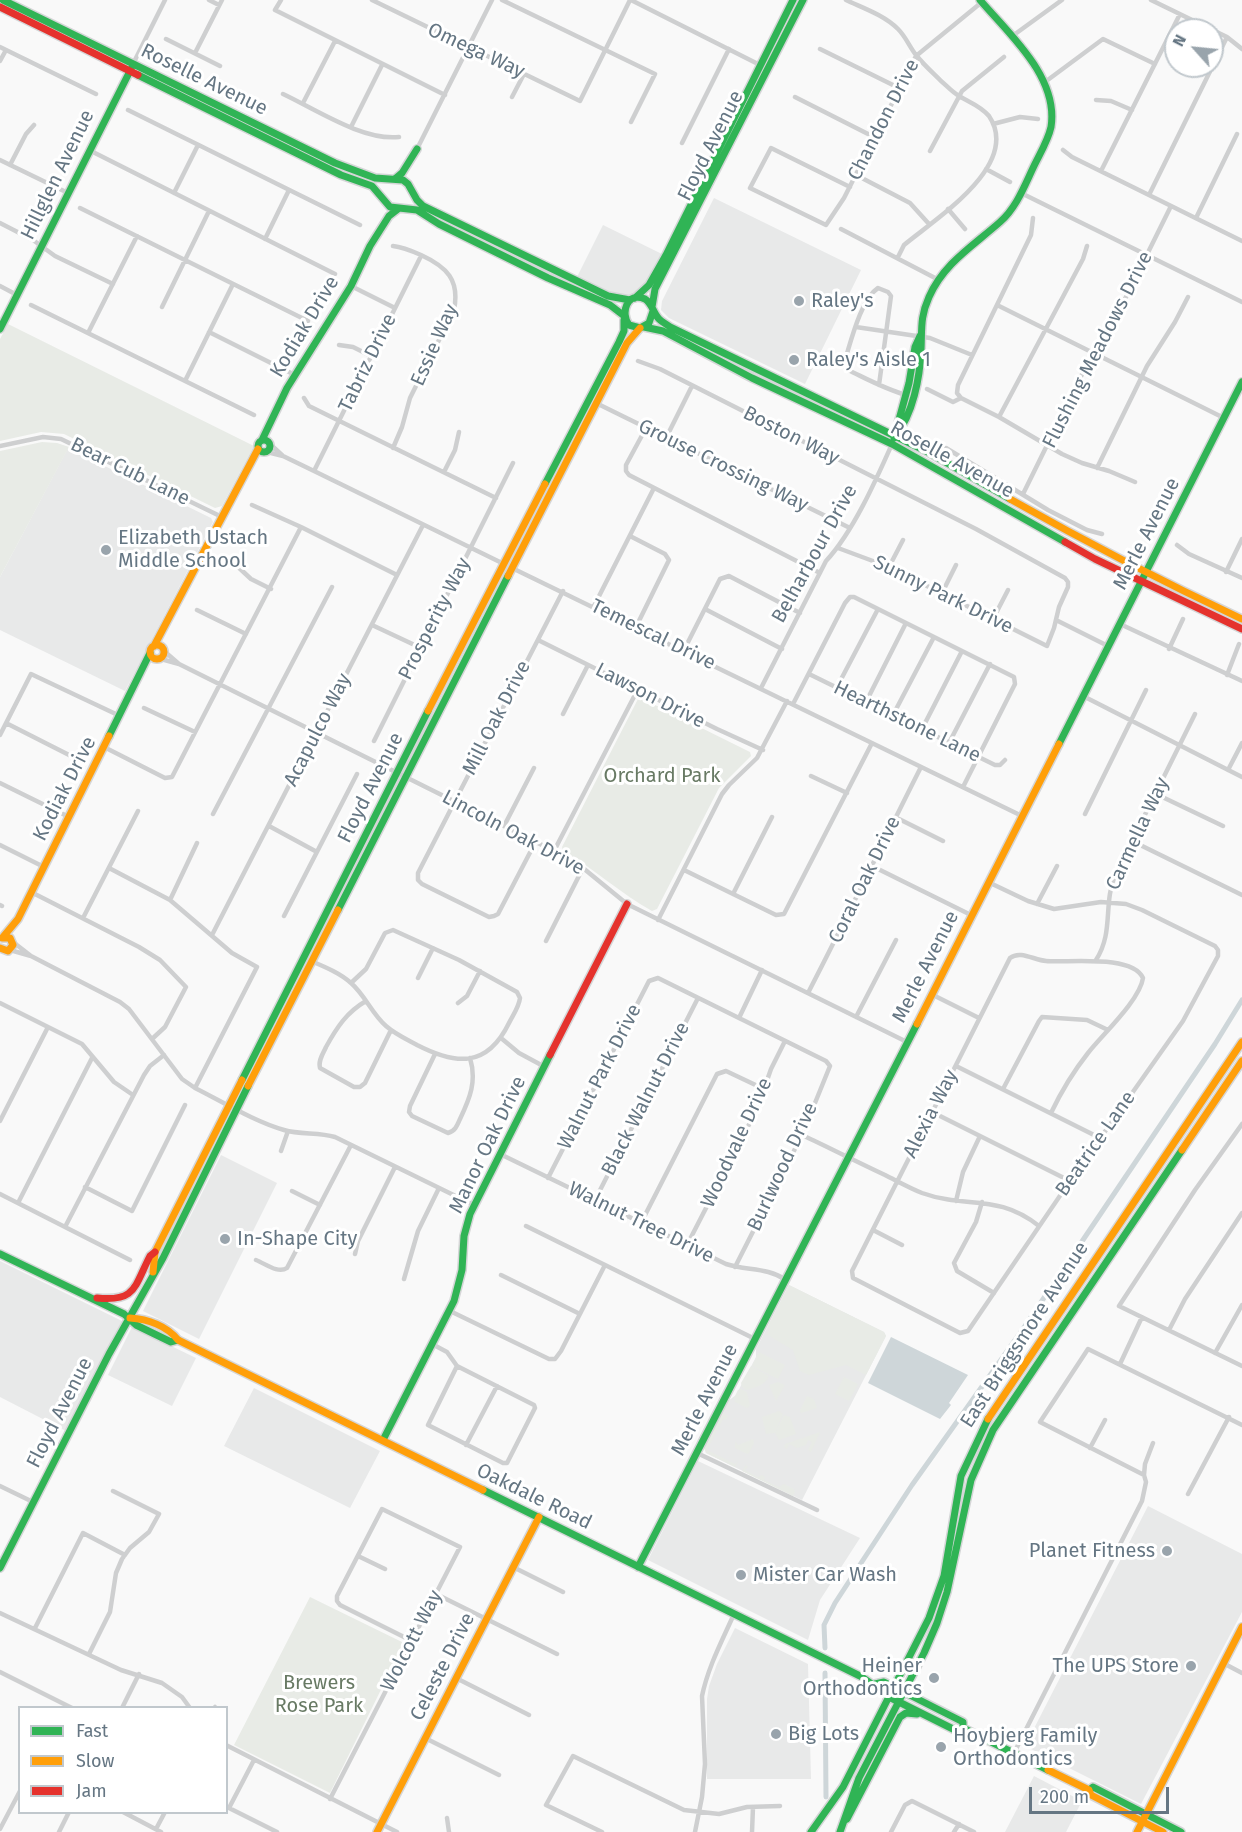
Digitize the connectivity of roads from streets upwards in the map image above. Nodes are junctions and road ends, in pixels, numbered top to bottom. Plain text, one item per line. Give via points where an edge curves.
1 (3, 0) edge
2 (165, 0) edge
3 (209, 0) edge
4 (281, 0) edge
5 (372, 0) edge
6 (492, 0) edge
7 (502, 0) edge
8 (630, 0) edge
9 (793, 0) edge
10 (803, 0) edge
11 (846, 0) edge
12 (1062, 0) edge
13 (1151, 0) edge
14 (981, 1) edge
15 (220, 3) edge
16 (0, 7) edge
17 (1180, 14) junction
18 (1011, 37) junction
19 (1227, 37) junction
20 (166, 39) dead end
21 (334, 40) junction
22 (469, 46) junction
23 (820, 48) dead end
24 (3, 49) edge
25 (729, 49) junction
26 (1242, 49) edge
27 (605, 50) junction
28 (195, 53) junction
29 (916, 56) junction
30 (1004, 57) dead end
31 (0, 61) edge
32 (1155, 64) junction
33 (382, 65) junction
34 (760, 65) junction
35 (220, 66) dead end
36 (131, 67) junction
37 (524, 74) junction
38 (1045, 82) junction
39 (899, 88) junction
40 (96, 94) dead end
41 (284, 94) dead end
42 (445, 95) junction
43 (958, 95) junction
44 (512, 97) dead end
45 (795, 98) dead end
46 (1096, 100) dead end
47 (303, 104) junction
48 (128, 110) dead end
49 (1132, 110) junction
50 (1038, 118) dead end
51 (631, 122) dead end
52 (993, 124) junction
53 (34, 125) dead end
54 (351, 127) junction
55 (1237, 134) dead end
56 (399, 137) dead end
57 (874, 137) junction
58 (682, 143) dead end
59 (198, 145) junction
60 (417, 149) junction
61 (89, 150) junction
62 (1063, 150) dead end
63 (930, 151) dead end
64 (715, 157) junction
65 (0, 160) edge
66 (10, 165) junction
67 (986, 169) junction
68 (1101, 171) junction
69 (856, 175) junction
70 (394, 179) junction
71 (1010, 182) dead end
72 (410, 187) junction
73 (850, 187) junction
74 (289, 190) junction
75 (68, 193) junction
76 (174, 193) junction
77 (1021, 193) junction
78 (1149, 195) junction
79 (702, 200) junction
80 (384, 201) junction
81 (1172, 206) junction
82 (80, 208) dead end
83 (400, 208) junction
84 (948, 209) junction
85 (209, 211) junction
86 (1196, 218) junction
87 (1033, 219) dead end
88 (0, 223) edge
89 (360, 225) dead end
90 (681, 225) junction
91 (928, 225) junction
92 (841, 229) dead end
93 (965, 229) dead end
94 (137, 236) junction
95 (265, 239) junction
96 (1242, 241) edge
97 (41, 246) junction
98 (370, 246) junction
99 (393, 246) dead end
100 (1087, 246) dead end
101 (1147, 255) junction
102 (421, 256) junction
103 (898, 257) junction
104 (673, 258) junction
105 (185, 260) junction
106 (335, 274) dead end
107 (937, 279) junction
108 (112, 284) junction
109 (233, 284) junction
110 (0, 286) edge
111 (351, 286) junction
112 (17, 295) junction
113 (1188, 297) dead end
114 (632, 299) junction
115 (1242, 302) edge
116 (31, 305) dead end
117 (997, 305) junction
118 (162, 307) dead end
119 (395, 308) junction
120 (652, 309) junction
121 (623, 317) junction
122 (308, 321) dead end
123 (856, 327) junction
124 (642, 328) junction
125 (1044, 328) junction
126 (0, 329) edge
127 (887, 330) junction
128 (209, 332) junction
129 (88, 333) junction
130 (920, 336) junction
131 (339, 345) dead end
132 (1093, 352) junction
133 (972, 355) junction
134 (371, 356) junction
135 (638, 361) dead end
136 (295, 375) junction
137 (1142, 375) junction
138 (185, 381) junction
139 (1242, 382) edge
140 (879, 385) junction
141 (692, 386) junction
142 (927, 390) dead end
143 (906, 395) junction
144 (961, 398) junction
145 (304, 399) dead end
146 (596, 403) junction
147 (254, 415) dead end
148 (999, 417) junction
149 (1224, 418) junction
150 (339, 421) junction
151 (646, 428) junction
152 (459, 432) dead end
153 (895, 436) junction
154 (666, 438) junction
155 (892, 444) junction
156 (0, 446) edge
157 (1048, 446) junction
158 (265, 447) junction
159 (393, 448) junction
160 (946, 448) dead end
161 (513, 463) dead end
162 (1097, 468) junction
163 (314, 471) junction
164 (444, 472) junction
165 (875, 479) junction
166 (1135, 483) dead end
167 (654, 488) junction
168 (1023, 494) junction
169 (496, 498) junction
170 (252, 505) dead end
171 (222, 517) junction
172 (423, 525) junction
173 (301, 526) junction
174 (850, 528) junction
175 (1102, 534) dead end
176 (630, 536) junction
177 (1242, 539) edge
178 (903, 540) dead end
179 (1177, 545) dead end
180 (470, 548) junction
181 (838, 548) junction
182 (223, 558) dead end
183 (504, 564) junction
184 (956, 566) dead end
185 (889, 567) junction
186 (513, 568) junction
187 (1226, 572) junction
188 (820, 573) junction
189 (1146, 573) junction
190 (397, 575) junction
191 (1242, 578) edge
192 (1142, 581) junction
193 (332, 587) dead end
194 (271, 589) junction
195 (1008, 590) dead end
196 (563, 591) junction
197 (942, 593) junction
198 (594, 606) junction
199 (705, 609) junction
200 (878, 609) junction
201 (197, 610) dead end
202 (800, 613) junction
203 (993, 619) junction
204 (1183, 619) dead end
205 (1242, 619) edge
206 (1056, 620) junction
207 (906, 623) junction
208 (1120, 624) junction
209 (372, 625) junction
210 (165, 626) junction
211 (636, 627) junction
212 (1242, 629) edge
213 (246, 634) junction
214 (934, 637) junction
215 (538, 640) junction
216 (1239, 644) dead end
217 (154, 646) junction
218 (1108, 646) junction
219 (420, 648) junction
220 (164, 649) junction
221 (782, 649) junction
222 (1169, 649) junction
223 (684, 650) junction
224 (962, 651) junction
225 (150, 653) junction
226 (159, 659) junction
227 (179, 664) junction
228 (990, 664) junction
229 (588, 665) junction
230 (141, 674) junction
231 (808, 674) junction
232 (1227, 675) junction
233 (1242, 681) edge
234 (220, 684) junction
235 (837, 687) junction
236 (761, 688) junction
237 (638, 689) junction
238 (1146, 690) dead end
239 (1083, 696) junction
240 (790, 702) junction
241 (866, 702) junction
242 (144, 708) dead end
243 (269, 708) junction
244 (563, 714) dead end
245 (1195, 714) dead end
246 (893, 715) junction
247 (120, 716) junction
248 (1132, 720) junction
249 (6, 723) junction
250 (922, 729) junction
251 (195, 732) junction
252 (317, 732) junction
253 (0, 735) edge
254 (374, 741) dead end
255 (872, 743) junction
256 (949, 743) junction
257 (1242, 743) edge
258 (1181, 744) junction
259 (104, 747) junction
260 (763, 750) junction
261 (978, 757) junction
262 (75, 758) dead end
263 (1005, 760) dead end
264 (921, 766) junction
265 (534, 768) dead end
266 (1228, 770) junction
267 (397, 773) junction
268 (357, 774) dead end
269 (811, 776) dead end
270 (405, 777) junction
271 (1242, 777) edge
272 (0, 783) edge
273 (963, 787) junction
274 (846, 793) junction
275 (1156, 794) junction
276 (454, 801) junction
277 (138, 811) dead end
278 (213, 814) dead end
279 (1085, 814) dead end
280 (1022, 816) junction
281 (69, 817) junction
282 (895, 817) junction
283 (772, 818) dead end
284 (269, 826) junction
285 (504, 826) junction
286 (1223, 826) dead end
287 (536, 841) junction
288 (943, 841) dead end
289 (1132, 841) junction
290 (197, 843) dead end
291 (0, 844) edge
292 (554, 850) junction
293 (317, 852) junction
294 (870, 865) junction
295 (1057, 866) dead end
296 (44, 867) junction
297 (109, 868) junction
298 (583, 868) junction
299 (684, 870) junction
300 (988, 882) junction
301 (32, 892) junction
302 (734, 894) junction
303 (1242, 895) edge
304 (170, 900) junction
305 (1108, 902) junction
306 (627, 904) junction
307 (1037, 904) junction
308 (971, 915) junction
309 (284, 916) dead end
310 (83, 918) junction
311 (18, 919) junction
312 (658, 920) junction
313 (212, 935) junction
314 (2, 938) edge
315 (896, 940) dead end
316 (13, 941) junction
317 (546, 941) dead end
318 (433, 948) junction
319 (4, 951) edge
320 (31, 956) junction
321 (304, 957) junction
322 (1096, 960) junction
323 (311, 961) junction
324 (762, 970) junction
325 (480, 971) junction
326 (418, 978) dead end
327 (351, 983) junction
328 (808, 993) junction
329 (931, 994) junction
330 (698, 998) junction
331 (366, 1001) junction
332 (0, 1003) edge
333 (458, 1003) dead end
334 (856, 1017) junction
335 (739, 1018) junction
336 (979, 1018) junction
337 (48, 1027) junction
338 (390, 1030) junction
339 (1108, 1030) junction
340 (501, 1038) junction
341 (152, 1039) junction
342 (785, 1041) junction
343 (907, 1042) junction
344 (1242, 1042) edge
345 (435, 1054) junction
346 (164, 1055) junction
347 (92, 1058) junction
348 (470, 1058) junction
349 (1242, 1061) edge
350 (956, 1066) junction
351 (544, 1067) junction
352 (195, 1088) junction
353 (764, 1089) junction
354 (1003, 1089) junction
355 (133, 1095) junction
356 (228, 1105) junction
357 (185, 1106) dead end
358 (236, 1109) junction
359 (932, 1112) junction
360 (1051, 1113) junction
361 (0, 1121) edge
362 (1242, 1124) edge
363 (288, 1131) junction
364 (802, 1135) junction
365 (980, 1136) junction
366 (1100, 1138) junction
367 (351, 1145) junction
368 (281, 1151) dead end
369 (501, 1154) junction
370 (849, 1158) junction
371 (395, 1167) junction
372 (548, 1178) junction
373 (897, 1181) junction
374 (1070, 1181) junction
375 (85, 1187) junction
376 (439, 1188) junction
377 (292, 1191) dead end
378 (0, 1194) edge
379 (595, 1200) junction
380 (956, 1201) junction
381 (982, 1202) junction
382 (18, 1203) junction
383 (320, 1205) junction
384 (474, 1205) junction
385 (1242, 1213) edge
386 (642, 1223) junction
387 (526, 1226) dead end
388 (1039, 1226) junction
389 (64, 1227) junction
390 (873, 1230) junction
391 (687, 1245) junction
392 (902, 1245) dead end
393 (155, 1252) junction
394 (0, 1254) edge
395 (355, 1254) dead end
396 (130, 1260) dead end
397 (256, 1260) dead end
398 (605, 1265) junction
399 (735, 1267) junction
400 (153, 1274) junction
401 (501, 1275) dead end
402 (404, 1279) dead end
403 (786, 1280) junction
404 (994, 1293) junction
405 (94, 1298) junction
406 (1242, 1305) edge
407 (450, 1311) junction
408 (580, 1314) junction
409 (1142, 1317) junction
410 (130, 1318) junction
411 (1170, 1330) junction
412 (965, 1333) joint
413 (755, 1339) junction
414 (432, 1344) junction
415 (1215, 1353) junction
416 (1120, 1364) junction
417 (457, 1366) junction
418 (1242, 1366) edge
419 (497, 1386) junction
420 (1229, 1417) junction
421 (1105, 1420) dead end
422 (1242, 1425) edge
423 (382, 1440) junction
424 (1153, 1443) dead end
425 (466, 1445) junction
426 (1090, 1448) junction
427 (697, 1453) junction
428 (1144, 1475) junction
429 (0, 1486) edge
430 (113, 1491) dead end
431 (1188, 1494) dead end
432 (33, 1502) junction
433 (817, 1510) dead end
434 (538, 1517) junction
435 (125, 1555) junction
436 (358, 1556) junction
437 (513, 1567) junction
438 (638, 1567) junction
439 (0, 1568) edge
440 (386, 1569) dead end
441 (563, 1592) dead end
442 (436, 1594) junction
443 (0, 1612) edge
444 (735, 1613) junction
445 (486, 1619) junction
446 (1242, 1627) edge
447 (35, 1628) junction
448 (412, 1641) junction
449 (89, 1654) junction
450 (557, 1654) dead end
451 (1223, 1663) junction
452 (0, 1672) edge
453 (1242, 1673) edge
454 (139, 1674) junction
455 (456, 1678) junction
456 (875, 1684) junction
457 (894, 1687) junction
458 (904, 1692) junction
459 (889, 1697) junction
460 (899, 1701) junction
461 (62, 1705) edge
462 (123, 1706) edge
463 (189, 1706) edge
464 (529, 1715) dead end
465 (924, 1715) junction
466 (963, 1728) junction
467 (425, 1738) junction
468 (228, 1746) edge
469 (1014, 1753) junction
470 (254, 1760) junction
471 (499, 1775) dead end
472 (1089, 1790) junction
473 (18, 1795) edge
474 (330, 1799) junction
475 (780, 1806) dead end
476 (753, 1807) junction
477 (699, 1813) junction
478 (68, 1814) edge
479 (127, 1814) edge
480 (164, 1814) edge
481 (1146, 1814) junction
482 (447, 1818) dead end
483 (1142, 1821) junction
484 (381, 1824) junction
485 (959, 1824) junction
486 (0, 1829) edge
487 (159, 1831) edge
488 (59, 1832) edge
489 (277, 1832) edge
490 (377, 1832) edge
491 (397, 1832) edge
492 (449, 1832) edge
493 (602, 1832) edge
494 (694, 1832) edge
495 (752, 1832) edge
496 (811, 1832) edge
497 (840, 1832) edge
498 (891, 1832) edge
499 (954, 1832) edge
500 (974, 1832) edge
501 (1137, 1832) edge
502 (1163, 1832) edge
503 (1181, 1832) edge

1 - 36 street, Roselle Avenue
2 - 36 street, Hillglen Avenue
3 - 15 street
4 - 21 street via 275,10
5 - 22 street, Omega Way
6 - 22 street
7 - 27 street
8 - 25 street
8 - 27 street
9 - 34 street, Floyd Avenue
10 - 79 street, Floyd Avenue
11 - 29 street via 897,28
12 - 18 street
13 - 17 street
14 - 18 street
14 - 29 street, Chandon Drive
15 - 28 street
16 - 36 street, Roselle Avenue
17 - 19 street
17 - 32 street
18 - 38 street
19 - 26 street
19 - 78 street
20 - 28 street
21 - 33 street
21 - 47 street
22 - 37 street, Omega Way
22 - 42 street
23 - 39 street
24 - 31 street
24 - 40 street
25 - 34 street
25 - 58 street
27 - 37 street, Omega Way via 580,101
27 - 51 street via 655,74
28 - 35 street
29 - 39 street, Chandon Drive
29 - 43 street
30 - 43 street
32 - 38 street via 1103,39
32 - 49 street
33 - 42 street
33 - 54 street
34 - 64 street, Floyd Avenue
36 - 61 street, Hillglen Avenue
36 - 70 street, Roselle Avenue via 173,83 335,163 372,177
36 - 80 street, Roselle Avenue via 341,175 372,186
37 - 44 street
38 - 77 street, Belharbour Drive via 1051,98 1052,124
39 - 57 street, Chandon Drive
41 - 47 street
42 - 60 street
43 - 52 street via 981,109
43 - 63 street
45 - 57 street
46 - 49 street via 1111,101
47 - 54 street
48 - 59 street
49 - 68 street
50 - 52 street via 1020,117
52 - 67 street via 996,143
53 - 66 street
54 - 56 street via 372,136
55 - 86 street
57 - 69 street, Chandon Drive
59 - 74 street
59 - 76 street
60 - 70 street via 404,171
60 - 72 street via 408,175
61 - 75 street, Hillglen Avenue
61 - 76 street
62 - 68 street
64 - 79 street via 717,161 698,198
64 - 90 street, Floyd Avenue
65 - 66 street
66 - 75 street
67 - 71 street
67 - 84 street via 969,192
68 - 78 street
69 - 73 street, Chandon Drive
69 - 91 street via 910,203
70 - 72 street via 403,180
70 - 80 street via 384,186
72 - 83 street via 410,201
72 - 114 street via 423,206 608,296
73 - 73 street, Chandon Drive via 826,225 750,188 771,148
74 - 89 street
74 - 95 street
75 - 97 street, Hillglen Avenue
76 - 85 street
77 - 101 street
77 - 107 street, Belharbour Drive via 1001,222 958,255
78 - 81 street
79 - 104 street, Floyd Avenue
80 - 83 street via 391,208
80 - 98 street, Kodiak Drive via 384,212
81 - 86 street
81 - 101 street, Flushing Meadows Drive
82 - 94 street
83 - 98 street, Kodiak Drive via 388,216
83 - 121 street via 421,212 548,278 610,305
84 - 91 street
84 - 93 street
85 - 95 street
85 - 105 street
86 - 96 street
87 - 117 street via 1031,235
88 - 97 street
90 - 104 street via 685,228
90 - 114 street, Floyd Avenue via 649,285
91 - 103 street via 904,245
92 - 103 street
94 - 105 street
94 - 108 street
95 - 106 street
97 - 108 street
97 - 112 street, Hillglen Avenue
98 - 111 street, Kodiak Drive
99 - 102 street
100 - 125 street
101 - 115 street
101 - 132 street, Flushing Meadows Drive
102 - 119 street, Tabriz Drive
102 - 159 street, Essie Way via 440,264 449,274 457,296 454,310 410,398
103 - 107 street
104 - 120 street, Floyd Avenue via 654,293
105 - 109 street
105 - 118 street
107 - 130 street, Belharbour Drive via 924,308
108 - 129 street
109 - 122 street
109 - 128 street
110 - 112 street
111 - 119 street
111 - 136 street, Kodiak Drive
112 - 126 street, Hillglen Avenue
113 - 137 street
114 - 120 street via 646,300
114 - 121 street via 624,307
116 - 129 street
117 - 125 street
117 - 133 street
119 - 134 street, Tabriz Drive
120 - 124 street via 651,320
120 - 153 street, Roselle Avenue via 663,322 679,331
121 - 124 street via 629,326
121 - 183 street, Floyd Avenue via 624,331 619,342
123 - 127 street
123 - 127 street via 878,288 891,296
123 - 140 street via 846,368
124 - 146 street, Floyd Avenue via 628,340
124 - 155 street, Roselle Avenue via 663,331
125 - 132 street
125 - 148 street
127 - 130 street
127 - 140 street
128 - 136 street
128 - 138 street
129 - 138 street
130 - 133 street
130 - 143 street, Belharbour Drive
130 - 153 street, Belharbour Drive via 912,396 901,430
131 - 134 street
132 - 137 street
132 - 157 street, Flushing Meadows Drive
133 - 144 street via 957,385
134 - 150 street, Tabriz Drive
135 - 141 street, Boston Way
136 - 158 street, Kodiak Drive via 270,425
137 - 149 street
137 - 162 street
138 - 147 street
139 - 149 street, Merle Avenue
140 - 143 street
141 - 154 street
141 - 165 street, Boston Way
142 - 144 street via 952,402
143 - 153 street, Belharbour Drive
144 - 148 street
145 - 150 street via 309,406
146 - 151 street, Grouse Crossing Way
146 - 186 street, Floyd Avenue
148 - 157 street
149 - 189 street, Merle Avenue
150 - 159 street
150 - 163 street, Tabriz Drive
151 - 154 street, Grouse Crossing Way
151 - 167 street via 626,471
152 - 164 street
153 - 155 street, Belharbour Drive
153 - 189 street, Roselle Avenue
154 - 174 street, Grouse Crossing Way
155 - 165 street, Belharbour Drive
155 - 192 street, Roselle Avenue via 1052,536
156 - 171 street, Bear Cub Lane via 43,437 61,439
157 - 162 street
157 - 168 street, Flushing Meadows Drive
158 - 163 street, Temescal Drive
158 - 171 street, Kodiak Drive via 245,471
159 - 164 street
160 - 168 street
161 - 169 street, Prosperity Way
162 - 166 street
163 - 172 street, Temescal Drive
164 - 169 street
165 - 174 street, Belharbour Drive
165 - 206 street, Boston Way via 1065,578 1068,587
167 - 176 street
167 - 188 street
168 - 175 street via 1087,530
169 - 180 street, Prosperity Way
170 - 173 street
171 - 210 street, Kodiak Drive
172 - 180 street, Temescal Drive
172 - 190 street, Acapulco Way
173 - 190 street
173 - 194 street
174 - 181 street, Belharbour Drive
176 - 198 street
176 - 211 street via 668,558
177 - 187 street
178 - 185 street
179 - 187 street
180 - 183 street, Temescal Drive
180 - 219 street, Prosperity Way
181 - 185 street, Sunny Park Drive
181 - 188 street, Belharbour Drive
182 - 194 street
183 - 186 street, Temescal Drive
183 - 267 street, Floyd Avenue
184 - 197 street
185 - 197 street, Sunny Park Drive
186 - 196 street, Temescal Drive
186 - 270 street, Floyd Avenue
187 - 191 street
188 - 202 street, Belharbour Drive
189 - 192 street, Merle Avenue
189 - 205 street, Roselle Avenue
190 - 209 street, Acapulco Way
192 - 208 street, Merle Avenue
192 - 212 street, Roselle Avenue
193 - 243 street
194 - 213 street
195 - 203 street
196 - 198 street, Temescal Drive
196 - 215 street, Mill Oak Drive
197 - 203 street, Sunny Park Drive
198 - 211 street, Temescal Drive
199 - 202 street via 720,579 729,576
199 - 221 street
199 - 223 street
200 - 207 street
200 - 231 street via 854,597 847,599
200 - 235 street
201 - 213 street
202 - 221 street, Belharbour Drive
203 - 206 street, Sunny Park Drive via 1047,646
204 - 222 street
206 - 218 street
207 - 214 street
207 - 241 street
208 - 218 street, Merle Avenue
208 - 222 street
209 - 219 street
209 - 252 street, Acapulco Way
210 - 217 street, Kodiak Drive
210 - 220 street, Kodiak Drive
211 - 223 street, Temescal Drive
213 - 234 street
214 - 224 street
214 - 246 street
215 - 229 street, Lawson Drive
215 - 276 street, Mill Oak Drive
216 - 232 street
217 - 220 street
217 - 225 street
218 - 239 street, Merle Avenue
219 - 254 street, Prosperity Way
220 - 226 street
220 - 227 street, Lincoln Oak Drive
221 - 236 street, Belharbour Drive
222 - 232 street
223 - 236 street, Temescal Drive
224 - 228 street
224 - 250 street
225 - 226 street
225 - 230 street, Kodiak Drive
226 - 227 street, Lincoln Oak Drive
226 - 230 street, Kodiak Drive
227 - 234 street, Lincoln Oak Drive
228 - 256 street
228 - 261 street via 1012,675 1015,684
229 - 237 street, Lawson Drive
229 - 244 street
230 - 247 street, Kodiak Drive
231 - 235 street, Hearthstone Lane
231 - 240 street
232 - 233 street
234 - 243 street, Lincoln Oak Drive
234 - 251 street
235 - 241 street, Hearthstone Lane
236 - 240 street, Temescal Drive
237 - 260 street, Lawson Drive
237 - 292 street
238 - 248 street
239 - 248 street
239 - 280 street, Merle Avenue
240 - 255 street, Temescal Drive
240 - 260 street
241 - 246 street, Hearthstone Lane
242 - 251 street
243 - 252 street, Lincoln Oak Drive
243 - 278 street
245 - 258 street, Carmella Way
246 - 250 street, Hearthstone Lane
247 - 249 street via 31,674
247 - 259 street, Kodiak Drive
248 - 258 street
248 - 279 street
249 - 253 street
249 - 262 street
250 - 256 street, Hearthstone Lane
251 - 259 street via 171,777 165,778
252 - 267 street, Lincoln Oak Drive
252 - 284 street, Acapulco Way
255 - 264 street, Temescal Drive
255 - 274 street
256 - 261 street, Hearthstone Lane
257 - 266 street
258 - 266 street
258 - 275 street, Carmella Way
259 - 281 street, Kodiak Drive
260 - 299 street via 722,794
261 - 263 street, Hearthstone Lane via 997,766
261 - 273 street
264 - 273 street, Temescal Drive
264 - 282 street, Coral Oak Drive
265 - 285 street
266 - 271 street
267 - 270 street, Lincoln Oak Drive
267 - 321 street, Floyd Avenue
268 - 293 street
269 - 274 street
270 - 276 street, Lincoln Oak Drive
270 - 323 street, Floyd Avenue
272 - 281 street
273 - 280 street, Temescal Drive
274 - 302 street via 786,912 776,915
275 - 286 street
275 - 289 street, Carmella Way
276 - 285 street, Lincoln Oak Drive
276 - 287 street, Mill Oak Drive via 418,879 489,916 498,914
277 - 297 street
280 - 300 street, Merle Avenue
281 - 296 street, Kodiak Drive
282 - 288 street
282 - 294 street, Coral Oak Drive
283 - 302 street
284 - 293 street
284 - 313 street, Acapulco Way
285 - 287 street, Lincoln Oak Drive
287 - 292 street, Lincoln Oak Drive
289 - 303 street
289 - 305 street, Carmella Way via 1112,882
290 - 304 street
291 - 296 street
292 - 298 street, Lincoln Oak Drive
293 - 309 street
294 - 308 street
294 - 328 street, Coral Oak Drive
295 - 307 street
296 - 301 street, Kodiak Drive
297 - 304 street
297 - 310 street
298 - 306 street, Lincoln Oak Drive
298 - 317 street
299 - 302 street
299 - 312 street
300 - 307 street
300 - 308 street, Merle Avenue
301 - 310 street
301 - 311 street, Kodiak Drive
304 - 313 street
305 - 307 street via 1054,909
305 - 322 street, Carmella Way via 1106,939
305 - 366 street, Beatrice Lane via 1142,910 1215,946 1218,956 1183,1021
306 - 312 street, Lincoln Oak Drive
306 - 351 street, Manor Oak Drive
308 - 329 street, Merle Avenue
310 - 341 street via 160,960 186,987 165,1027
311 - 314 street, Kodiak Drive
311 - 316 street, Kodiak Drive
312 - 324 street, Lincoln Oak Drive
313 - 352 street via 232,953 257,967
314 - 316 street
315 - 334 street
316 - 319 street, Kodiak Drive
316 - 320 street
318 - 325 street
318 - 326 street
318 - 327 street via 389,930 366,969
319 - 320 street
320 - 341 street via 120,1002
321 - 323 street
321 - 356 street, Floyd Avenue
322 - 336 street, Alexia Way via 1045,961 1015,954
322 - 339 street via 1128,967 1143,976 1142,985
323 - 327 street
323 - 358 street, Floyd Avenue
324 - 328 street, Lincoln Oak Drive
324 - 335 street
325 - 333 street via 467,996
325 - 340 street via 520,996
327 - 331 street
328 - 334 street, Lincoln Oak Drive
329 - 336 street
329 - 343 street, Merle Avenue
330 - 335 street
330 - 372 street, Walnut Park Drive via 658,978 648,981
330 - 379 street, Black Walnut Drive
331 - 338 street
331 - 338 street via 340,1022 319,1061 322,1071 360,1087
332 - 337 street
334 - 343 street, Lincoln Oak Drive
335 - 342 street
336 - 350 street, Alexia Way
337 - 347 street via 82,1044
337 - 361 street
338 - 345 street
339 - 354 street via 1087,1020 1042,1017
339 - 360 street via 1077,1067
340 - 348 street
340 - 351 street
341 - 346 street
342 - 353 street, Woodvale Drive
342 - 364 street, Burlwood Drive via 830,1066
343 - 370 street, Merle Avenue
344 - 457 street, East Briggsmore Avenue via 983,1426 961,1476 944,1576 928,1621
345 - 348 street via 451,1059
345 - 348 street via 409,1112 445,1133 455,1129 472,1092 474,1074
346 - 352 street via 182,1079
346 - 355 street via 150,1066
347 - 355 street via 114,1082
347 - 382 street
349 - 458 street, East Briggsmore Avenue via 993,1430 971,1480 940,1615
350 - 354 street
350 - 359 street, Alexia Way
351 - 369 street, Manor Oak Drive
352 - 356 street
353 - 386 street via 726,1071 717,1074
353 - 391 street, Woodvale Drive
354 - 360 street
355 - 375 street
356 - 358 street
356 - 393 street, Floyd Avenue
357 - 375 street via 132,1211
358 - 363 street
358 - 400 street, Floyd Avenue
359 - 365 street
359 - 373 street, Alexia Way
360 - 366 street
362 - 409 street via 1119,1306
363 - 367 street via 326,1135
363 - 368 street
364 - 370 street
364 - 399 street, Burlwood Drive
365 - 374 street
365 - 380 street via 963,1172
366 - 374 street, Beatrice Lane
367 - 371 street
367 - 383 street
369 - 372 street, Walnut Tree Drive
369 - 384 street, Manor Oak Drive
370 - 373 street
370 - 403 street, Merle Avenue
371 - 376 street
371 - 395 street
372 - 379 street, Walnut Tree Drive
373 - 380 street via 920,1192
373 - 390 street, Alexia Way
374 - 388 street, Beatrice Lane
375 - 389 street
376 - 384 street
376 - 402 street via 418,1231
377 - 383 street
378 - 382 street
379 - 386 street, Walnut Tree Drive
380 - 381 street
381 - 388 street via 1013,1210
381 - 404 street via 954,1266
382 - 389 street
383 - 397 street via 287,1268 278,1270
384 - 407 street, Manor Oak Drive
385 - 411 street via 1185,1299
386 - 391 street, Walnut Tree Drive
387 - 398 street
388 - 404 street, Beatrice Lane
389 - 396 street
390 - 392 street
390 - 412 street, Alexia Way via 852,1271 855,1281
391 - 399 street, Walnut Tree Drive
393 - 400 street, Floyd Avenue
393 - 405 street via 127,1297
394 - 405 street, Oakdale Road
398 - 408 street
398 - 413 street
399 - 403 street, Walnut Tree Drive via 766,1270
400 - 410 street, Floyd Avenue
401 - 408 street
403 - 413 street, Merle Avenue
404 - 412 street, Beatrice Lane
405 - 410 street, Oakdale Road
406 - 415 street
407 - 408 street via 549,1359 558,1357
407 - 414 street, Manor Oak Drive
409 - 411 street
409 - 416 street
410 - 423 street, Oakdale Road via 138,1317 160,1327 178,1340
410 - 432 street, Floyd Avenue
411 - 415 street
413 - 427 street, Merle Avenue
414 - 417 street via 447,1352
414 - 423 street, Manor Oak Drive
415 - 418 street
416 - 420 street
416 - 426 street via 1088,1349 1040,1422
417 - 419 street
417 - 425 street via 428,1425
419 - 425 street
419 - 425 street via 535,1406 506,1464
420 - 422 street
420 - 431 street
421 - 426 street
423 - 434 street, Oakdale Road
424 - 428 street
426 - 428 street
427 - 433 street
427 - 438 street, Merle Avenue
428 - 469 street via 1143,1501
429 - 432 street
430 - 435 street via 159,1514 149,1532
432 - 439 street, Floyd Avenue
434 - 437 street, Celeste Drive
434 - 438 street, Oakdale Road
435 - 447 street via 83,1533
435 - 449 street via 116,1573 110,1612
436 - 440 street
436 - 442 street, Wolcott Way via 382,1509 460,1547
436 - 448 street via 337,1601
437 - 441 street
437 - 445 street, Celeste Drive
438 - 444 street, Oakdale Road
442 - 445 street
442 - 448 street, Wolcott Way
443 - 447 street
444 - 456 street, Oakdale Road
444 - 477 street via 706,1677 702,1696 705,1764
445 - 450 street
445 - 455 street, Celeste Drive
446 - 451 street
447 - 449 street
448 - 474 street, Wolcott Way
449 - 454 street
451 - 453 street
451 - 481 street
452 - 461 street
454 - 462 street
454 - 463 street via 173,1689
455 - 464 street
455 - 467 street, Celeste Drive
456 - 457 street, Oakdale Road via 884,1682
456 - 459 street, Oakdale Road
457 - 458 street, Oakdale Road
457 - 459 street, East Briggsmore Avenue
458 - 460 street, East Briggsmore Avenue
458 - 466 street, Oakdale Road via 963,1722
459 - 460 street, Oakdale Road
459 - 496 street, East Briggsmore Avenue via 843,1787
460 - 465 street, Oakdale Road
460 - 497 street, East Briggsmore Avenue via 860,1778
465 - 466 street, Oakdale Road via 957,1731
465 - 497 street via 906,1713 900,1718
466 - 469 street, Oakdale Road
467 - 471 street
467 - 484 street, Celeste Drive
468 - 470 street
469 - 472 street, Oakdale Road
470 - 474 street
470 - 489 street via 230,1808
472 - 481 street, Oakdale Road via 1093,1787
472 - 483 street, Oakdale Road via 1091,1795
473 - 486 street
474 - 484 street
475 - 476 street
476 - 477 street via 718,1814
476 - 495 street
477 - 493 street via 676,1808 573,1756 546,1805
477 - 494 street
478 - 488 street
479 - 487 street
480 - 487 street
481 - 483 street
481 - 503 street, Oakdale Road
482 - 492 street
483 - 501 street
483 - 502 street, Oakdale Road
484 - 490 street, Celeste Drive
484 - 491 street
485 - 498 street via 910,1802
485 - 499 street
485 - 500 street

